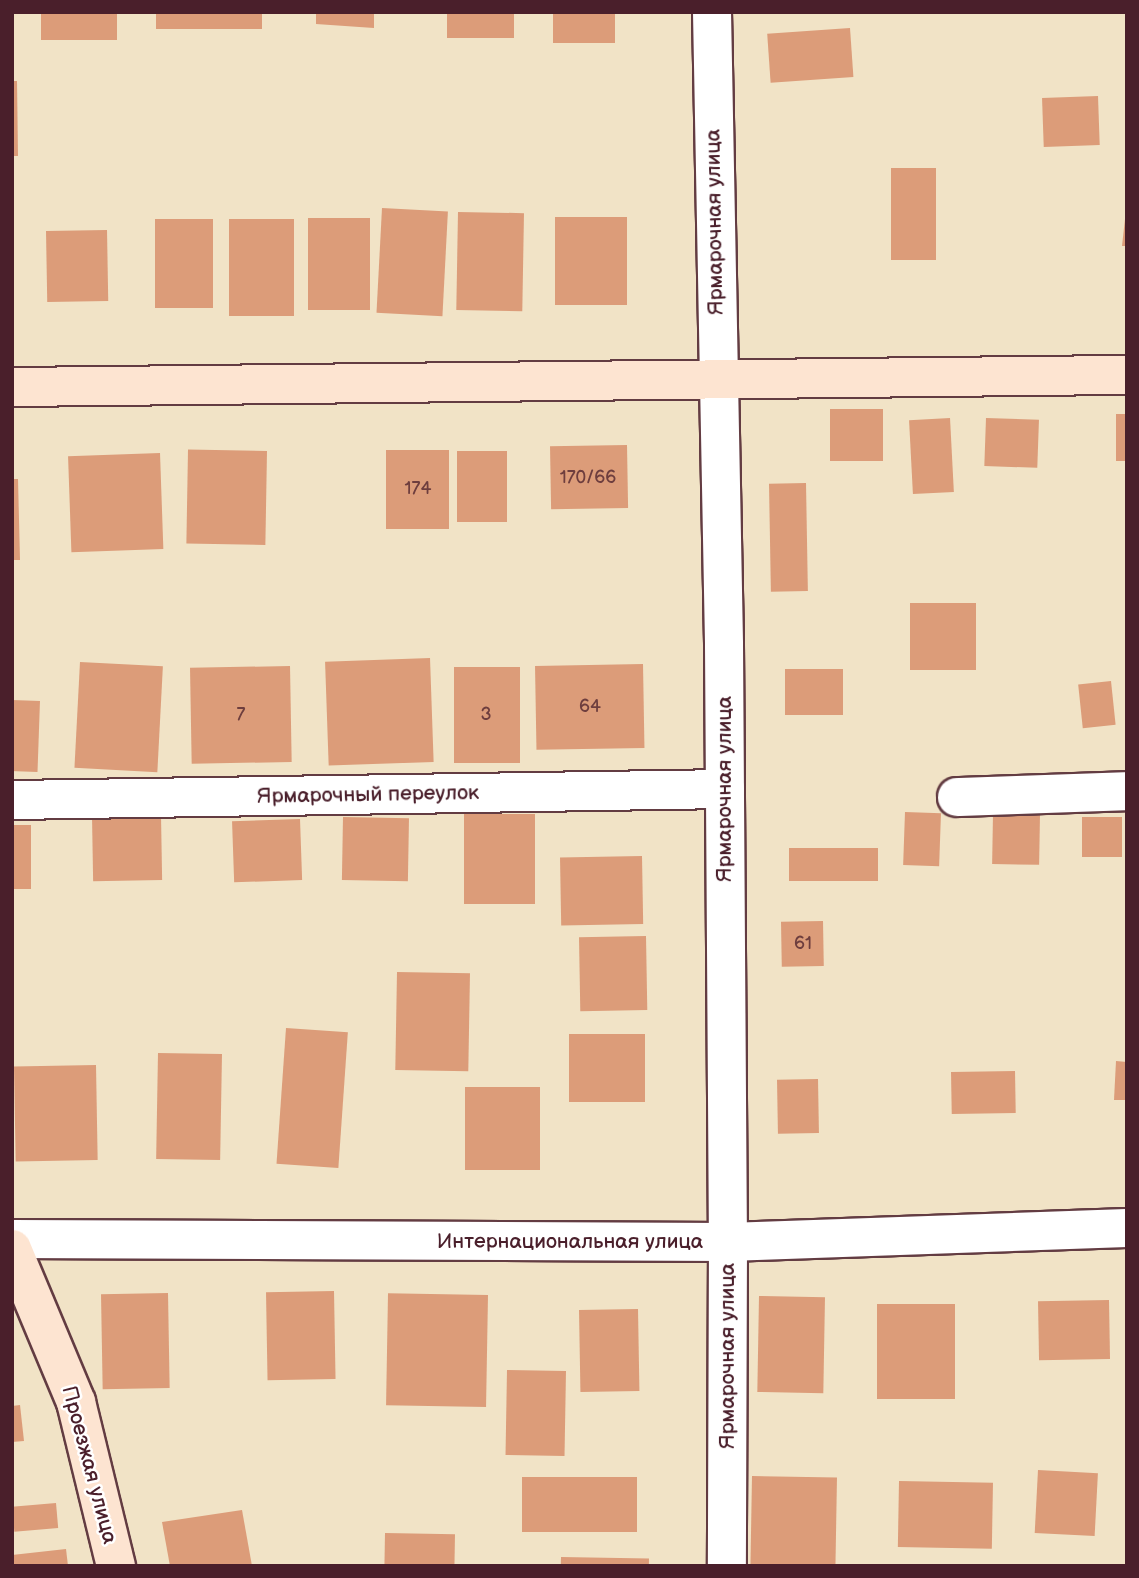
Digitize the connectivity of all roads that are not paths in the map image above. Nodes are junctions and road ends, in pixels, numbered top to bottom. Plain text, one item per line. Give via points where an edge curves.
1 (712, 12) edge
2 (1127, 375) edge
3 (717, 381) junction
4 (12, 387) edge
5 (725, 789) junction
6 (1127, 792) edge
7 (957, 797) dead end
8 (12, 800) edge
9 (1127, 1228) edge
10 (12, 1239) edge
11 (728, 1242) junction
12 (12, 1249) edge
13 (117, 1566) edge
14 (727, 1566) edge

1 - 3 street, Ярмарочная улица
2 - 3 main road
3 - 4 main road
3 - 5 street, Ярмарочная улица
5 - 8 street, Ярмарочный переулок
5 - 11 street, Ярмарочная улица
6 - 7 street
9 - 11 street, Интернациональная улица
10 - 11 street, Интернациональная улица
11 - 14 street, Ярмарочная улица
12 - 13 main road, Проезжая улица via 76,1402

